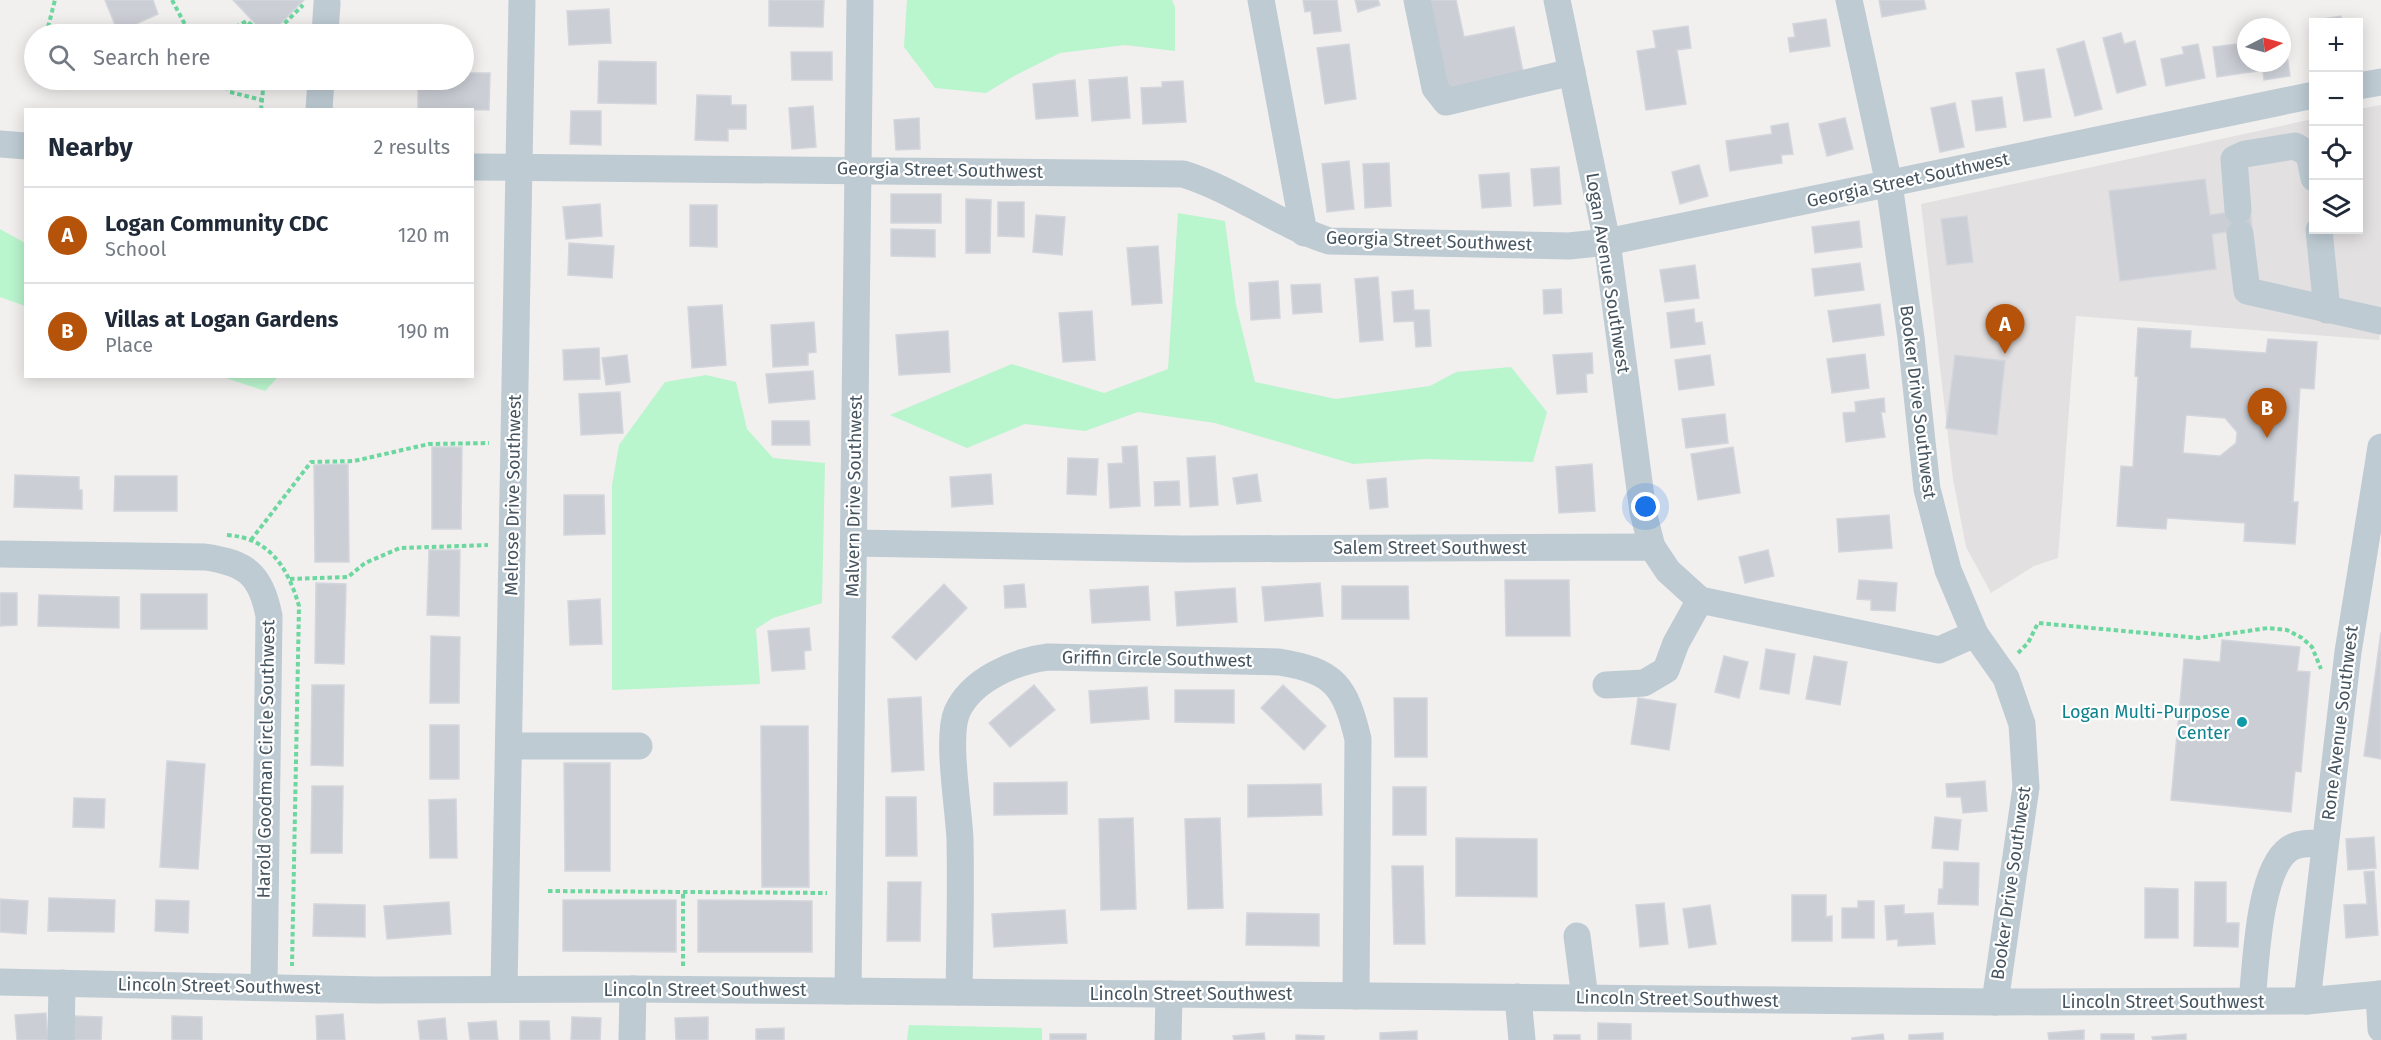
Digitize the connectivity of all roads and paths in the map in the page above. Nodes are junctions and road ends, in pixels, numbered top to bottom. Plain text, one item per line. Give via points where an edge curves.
1 (55, 0) edge
2 (172, 0) edge
3 (522, 0) edge
4 (860, 0) edge
5 (1261, 0) edge
6 (1416, 0) edge
7 (1557, 0) edge
8 (1849, 0) edge
9 (318, 2) edge
10 (49, 24) edge
11 (185, 24) edge
12 (288, 24) edge
13 (323, 24) edge
14 (1572, 72) junction
15 (2381, 82) edge
16 (2363, 86) edge
17 (228, 90) edge
18 (263, 90) edge
19 (320, 90) edge
20 (2309, 96) edge
21 (262, 100) junction
22 (261, 108) edge
23 (319, 108) edge
24 (0, 144) edge
25 (24, 146) edge
26 (2309, 154) edge
27 (474, 167) edge
28 (520, 168) junction
29 (857, 169) junction
30 (1889, 184) junction
31 (1304, 233) junction
32 (2319, 234) edge
33 (1607, 242) junction
34 (2327, 310) junction
35 (2381, 321) edge
36 (489, 443) dead end
37 (2381, 447) edge
38 (222, 534) dead end
39 (251, 540) junction
40 (854, 543) junction
41 (489, 545) dead end
42 (1652, 547) junction
43 (0, 554) edge
44 (290, 579) junction
45 (2370, 584) edge
46 (1700, 600) junction
47 (1975, 634) junction
48 (2016, 656) dead end
49 (2322, 670) dead end
50 (1606, 685) dead end
51 (509, 746) junction
52 (639, 746) dead end
53 (2325, 844) junction
54 (548, 891) dead end
55 (683, 892) junction
56 (831, 893) dead end
57 (1577, 936) dead end
58 (683, 967) dead end
59 (0, 982) edge
60 (62, 983) junction
61 (264, 987) junction
62 (292, 988) junction
63 (504, 989) junction
64 (633, 989) junction
65 (848, 991) junction
66 (959, 992) junction
67 (1169, 994) junction
68 (2380, 994) edge
69 (1356, 996) junction
70 (1518, 997) junction
71 (1586, 998) junction
72 (2252, 1001) junction
73 (2307, 1001) junction
74 (1995, 1002) junction
75 (2381, 1029) edge
76 (62, 1040) edge
77 (632, 1040) edge
78 (1168, 1040) edge
79 (1522, 1040) edge

1 - 10 path
2 - 11 path
3 - 28 street, Melrose Drive Southwest
4 - 29 street, Malvern Drive Southwest
5 - 31 street
6 - 14 street via 1435,88 1446,102
7 - 14 street, Logan Avenue Southwest
8 - 30 street, Booker Drive Southwest
9 - 12 path
9 - 13 street
14 - 33 street, Logan Avenue Southwest
15 - 16 street
17 - 21 path
18 - 21 path
19 - 23 street
20 - 30 street, Georgia Street Southwest
21 - 22 path
24 - 25 street
26 - 34 street via 2295,146 2234,159 2239,222 2247,291
27 - 28 street, Georgia Street Southwest
28 - 29 street, Georgia Street Southwest
28 - 51 street, Melrose Drive Southwest
29 - 31 street, Georgia Street Southwest via 1184,174 1210,182
29 - 40 street, Malvern Drive Southwest
30 - 33 street, Georgia Street Southwest
30 - 47 street, Booker Drive Southwest via 1927,489 1948,570
31 - 33 street, Georgia Street Southwest via 1329,241 1569,246
32 - 34 street
33 - 42 street, Logan Avenue Southwest via 1643,512
34 - 35 street
36 - 39 path via 429,444 354,460 311,462
37 - 45 street, Rone Avenue Southwest
38 - 39 path
39 - 44 path via 270,551
40 - 42 street, Salem Street Southwest via 1183,549
40 - 65 street, Malvern Drive Southwest
41 - 44 path via 400,548 365,563 348,577
42 - 46 street via 1668,571
43 - 61 street, Harold Goodman Circle Southwest via 205,557 231,561 255,579 267,602 269,616
44 - 62 path via 299,606
45 - 53 street, Rone Avenue Southwest via 2348,652
46 - 47 street via 1939,650
46 - 50 street via 1666,670 1644,683
47 - 74 street, Booker Drive Southwest via 2006,678 2022,724 2026,787
48 - 49 path via 2038,623 2199,638 2268,628 2287,630 2302,638 2312,647
51 - 52 street
51 - 63 street, Melrose Drive Southwest
53 - 72 street via 2305,843 2289,849 2268,880
53 - 73 street, Rone Avenue Southwest
54 - 55 path
55 - 56 path
55 - 58 path
57 - 71 street
59 - 60 street, Lincoln Street Southwest
60 - 61 street, Lincoln Street Southwest
60 - 76 street
61 - 62 street, Lincoln Street Southwest
62 - 63 street, Lincoln Street Southwest
63 - 64 street, Lincoln Street Southwest
64 - 65 street, Lincoln Street Southwest
64 - 77 street
65 - 66 street, Lincoln Street Southwest
66 - 67 street, Lincoln Street Southwest
66 - 69 street, Griffin Circle Southwest via 960,840 952,736 957,713 984,682 1012,665 1048,657 1279,662 1322,673 1340,690 1350,705 1358,739
67 - 69 street, Lincoln Street Southwest
67 - 78 street
68 - 73 street, Lincoln Street Southwest
68 - 75 street
69 - 70 street, Lincoln Street Southwest
70 - 71 street, Lincoln Street Southwest
70 - 79 street
71 - 74 street, Lincoln Street Southwest
72 - 73 street, Lincoln Street Southwest
72 - 74 street, Lincoln Street Southwest

